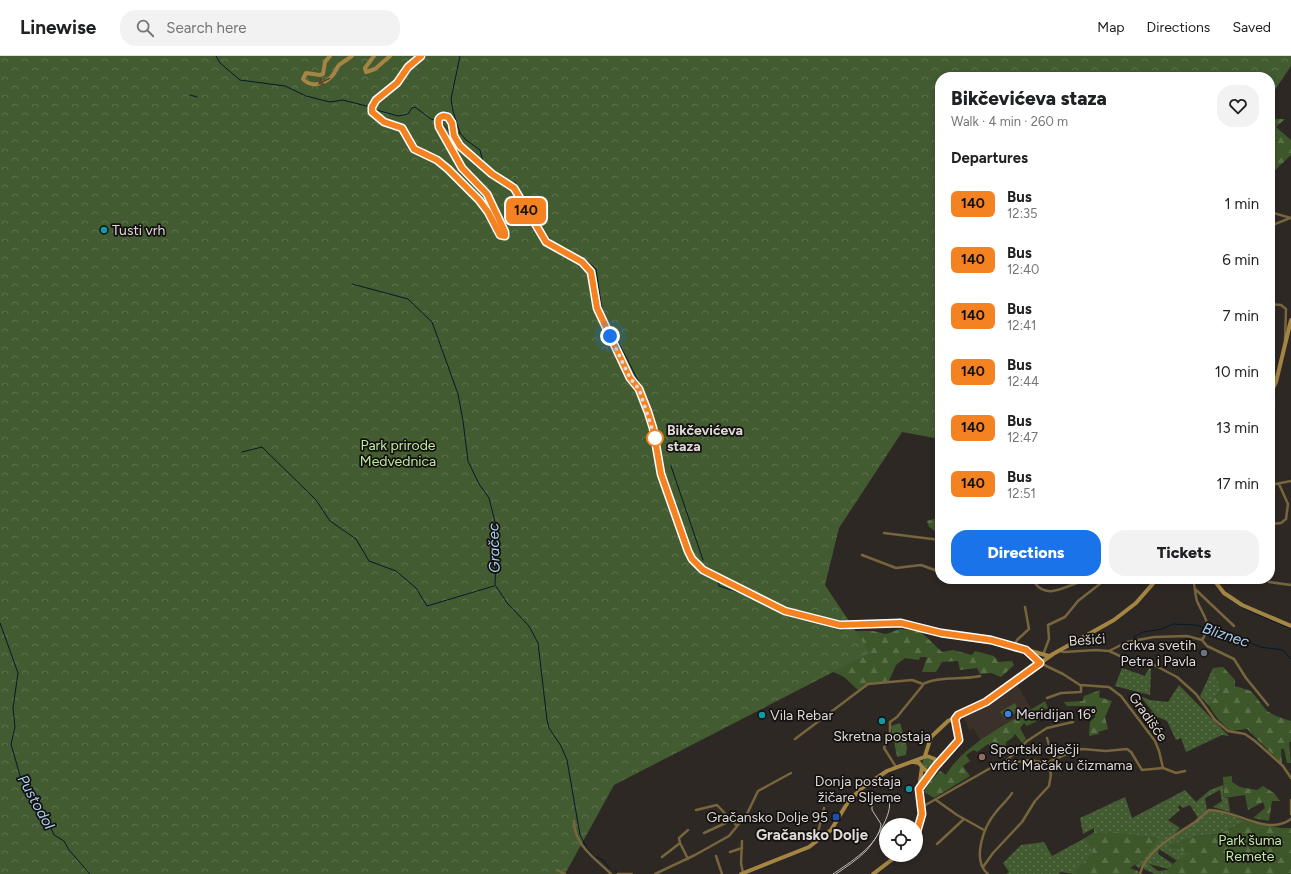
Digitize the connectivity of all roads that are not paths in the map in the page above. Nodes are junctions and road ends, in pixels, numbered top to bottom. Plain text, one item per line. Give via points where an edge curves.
1 (330, 56) edge
2 (352, 56) edge
3 (374, 56) edge
4 (390, 56) edge
5 (421, 56) edge
6 (1275, 214) edge
7 (1290, 218) edge
8 (1275, 224) edge
9 (1275, 304) edge
10 (1286, 309) junction
11 (1290, 311) edge
12 (1291, 320) edge
13 (1285, 341) junction
14 (1275, 384) edge
15 (1291, 481) edge
16 (1275, 484) edge
17 (1280, 484) junction
18 (1275, 524) edge
19 (884, 533) dead end
20 (935, 539) edge
21 (862, 555) dead end
22 (935, 570) edge
23 (1275, 583) edge
24 (1036, 584) edge
25 (1074, 584) edge
26 (1101, 584) edge
27 (1153, 584) edge
28 (1194, 584) edge
29 (1218, 584) edge
30 (1291, 585) edge
31 (1195, 588) junction
32 (1024, 607) dead end
33 (1234, 626) dead end
34 (1291, 626) edge
35 (1202, 640) junction
36 (1014, 646) junction
37 (1059, 650) junction
38 (1028, 651) junction
39 (1109, 651) junction
40 (1043, 656) junction
41 (1049, 656) junction
42 (1040, 663) junction
43 (980, 676) dead end
44 (923, 684) junction
45 (1081, 686) junction
46 (1047, 698) dead end
47 (1268, 705) dead end
48 (958, 715) junction
49 (948, 721) junction
50 (1073, 722) dead end
51 (955, 724) junction
52 (795, 738) dead end
53 (1047, 738) dead end
54 (924, 757) junction
55 (1054, 760) junction
56 (912, 762) junction
57 (1004, 763) junction
58 (1047, 763) junction
59 (921, 766) junction
60 (935, 767) junction
61 (896, 768) junction
62 (1163, 768) junction
63 (929, 771) junction
64 (1185, 771) dead end
65 (791, 773) dead end
66 (1291, 778) edge
67 (921, 779) junction
68 (1012, 793) dead end
69 (936, 800) junction
70 (1291, 800) edge
71 (922, 807) junction
72 (824, 808) dead end
73 (696, 810) dead end
74 (1291, 814) edge
75 (921, 818) edge
76 (964, 819) junction
77 (1291, 819) edge
78 (732, 820) junction
79 (574, 821) dead end
80 (737, 826) junction
81 (688, 830) dead end
82 (984, 830) junction
83 (704, 833) dead end
84 (742, 841) dead end
85 (818, 841) junction
86 (680, 843) junction
87 (937, 844) dead end
88 (742, 848) junction
89 (730, 852) dead end
90 (716, 856) dead end
91 (662, 857) dead end
92 (688, 859) junction
93 (890, 862) edge
94 (983, 867) junction
95 (557, 870) dead end
96 (879, 872) edge
97 (565, 874) edge
98 (611, 874) edge
99 (618, 874) edge
100 (632, 874) edge
101 (655, 874) edge
102 (722, 874) edge
103 (742, 874) edge
104 (873, 874) edge
105 (988, 874) edge
106 (1140, 874) edge

2 -> 1 main road via 324,83 305,82 306,73 320,76 323,74 325,62
3 - 4 main road via 365,68 366,72 375,69
5 - 36 main road via 408,67 397,83 376,100 372,108 374,115 404,130 414,149 437,160 448,169 483,205 500,235 505,236 489,197 462,168 439,127 438,121 441,116 448,117 460,146 492,174 514,188 546,242 582,262 591,272 597,308 630,378 639,389 648,412 661,474 688,551 703,570 776,608 835,624 901,623
6 - 7 street
7 - 8 street
9 - 10 street
10 - 11 street
10 - 13 street
12 - 13 main road
13 - 14 main road
15 - 17 street
16 - 17 street
17 - 18 street via 1288,504 1286,519 1281,524
19 - 20 street
21 - 22 street via 896,568 921,565
23 - 30 street
24 - 25 street via 1041,590 1054,592
26 - 40 street via 1078,601 1065,616 1048,625 1049,639
27 - 37 main road via 1136,603 1114,620
28 - 31 street
29 - 34 main road via 1224,593 1242,605
31 - 33 street
31 - 35 street via 1197,600 1208,621 1208,629
32 - 36 street via 1029,629
35 - 39 street, Bešići via 1186,636 1154,637 1127,642
35 - 47 street via 1207,646 1234,659
36 - 38 main road
37 - 39 street, Bešići
37 - 41 main road
38 - 40 main road
38 - 42 main road
39 - 66 street via 1140,664 1152,664 1177,677 1196,694 1215,720 1228,731 1245,734 1255,741 1283,766
40 - 41 main road
41 - 42 main road
42 - 45 street
42 - 48 main road via 986,702
43 - 44 street
44 - 52 street via 912,680 868,684
44 - 61 street via 897,717 890,722 890,733 884,748
45 - 46 street via 1081,692 1061,693
45 - 62 street, Gradišće via 1109,687 1121,696 1155,741
48 - 49 main road
48 - 51 main road
49 - 51 main road
49 - 54 main road via 931,737
50 - 57 street via 1047,728
51 - 60 main road via 959,740
53 - 55 street
54 - 56 main road
54 - 59 main road
54 - 60 main road via 934,758
55 - 58 street
55 - 62 street via 1082,749 1127,749 1142,770
56 - 59 main road
56 - 61 main road
57 - 58 street via 1030,760
57 - 69 street via 987,769
58 - 94 street via 1051,774 1049,786
59 - 63 main road
59 - 67 main road
60 - 63 main road
61 - 85 main road via 856,793 831,830
62 - 64 street via 1176,773
63 - 67 main road
65 - 80 street via 758,791 749,810
67 - 71 main road via 919,789
68 - 82 street
69 - 71 street
69 - 76 street
70 - 74 street
71 - 75 main road
72 - 85 street
73 - 78 street via 715,805
76 - 82 street
76 - 87 street
77 - 106 street via 1284,824 1271,825 1209,810 1181,829 1151,855 1142,866
78 - 80 street
78 - 83 street
79 - 98 street via 575,833 584,849
80 - 92 street via 729,836
81 - 86 street via 679,838
82 - 94 street via 979,858
84 - 88 street
85 - 103 main road via 798,852
86 - 91 street
86 - 92 street
88 - 89 street
88 - 103 street
90 - 102 street
92 - 101 street
93 - 96 main road
94 - 105 street
95 - 97 street
96 - 104 main road
99 - 100 street

